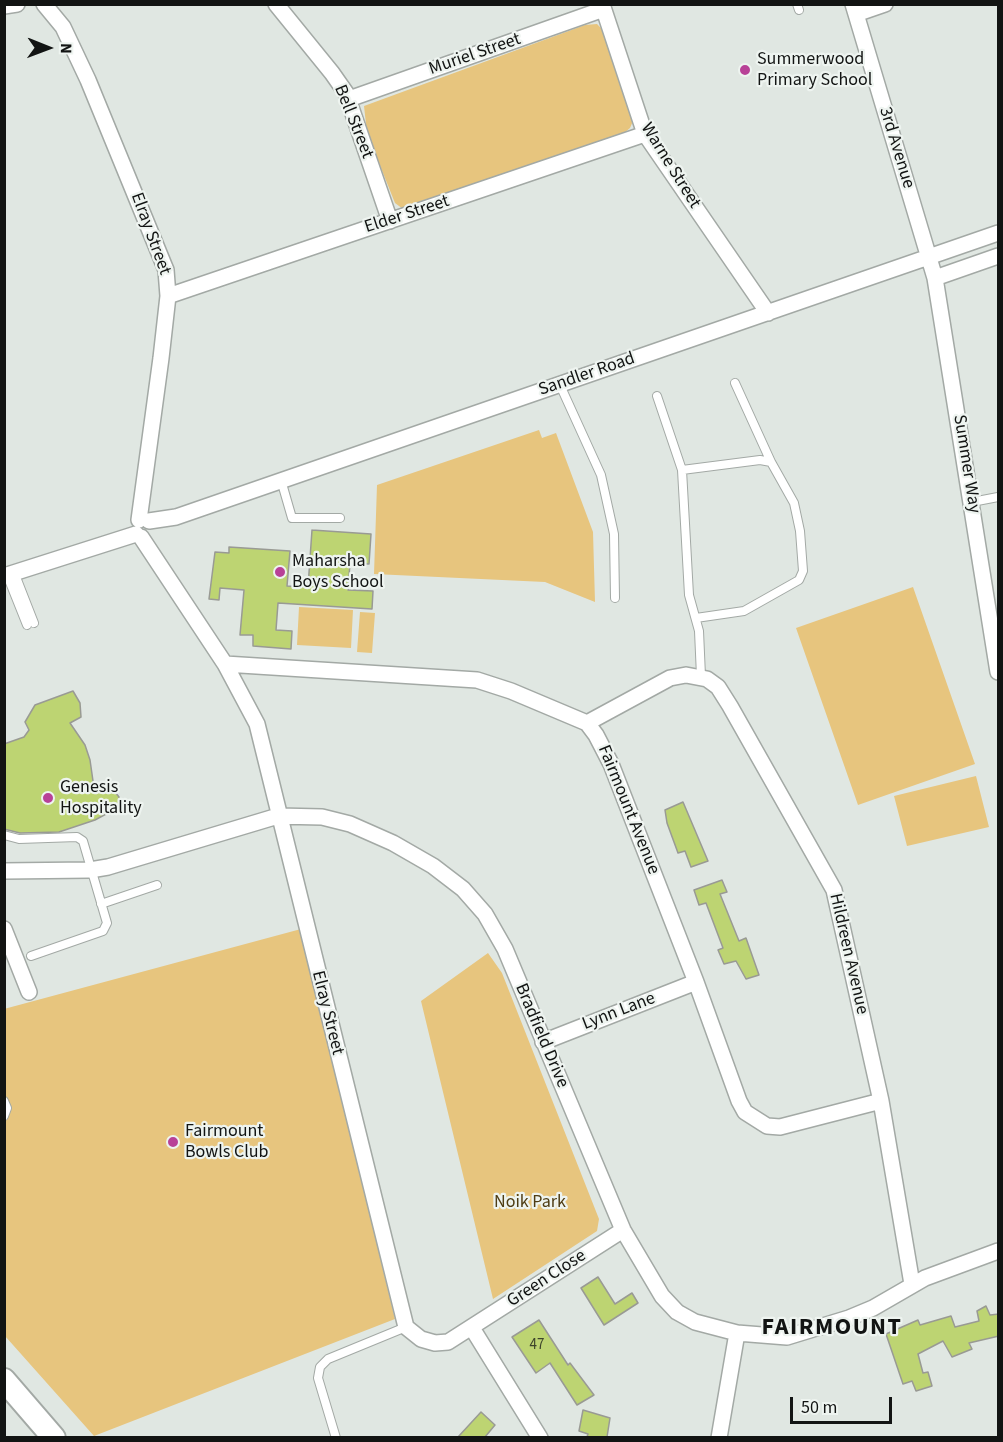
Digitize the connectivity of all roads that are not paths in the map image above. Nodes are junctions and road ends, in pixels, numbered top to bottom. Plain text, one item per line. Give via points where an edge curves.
1 (17, 4) edge
2 (44, 4) edge
3 (276, 4) edge
4 (885, 4) edge
5 (4, 6) edge
6 (602, 7) edge
7 (855, 10) edge
8 (349, 99) junction
9 (645, 134) junction
10 (390, 221) junction
11 (999, 233) edge
12 (999, 256) edge
13 (929, 257) junction
14 (935, 278) junction
15 (168, 296) junction
16 (768, 313) junction
17 (735, 383) dead end
18 (560, 384) junction
19 (657, 396) dead end
20 (771, 462) junction
21 (682, 470) junction
22 (281, 480) junction
23 (999, 497) edge
24 (972, 502) junction
25 (340, 518) dead end
26 (143, 528) junction
27 (9, 574) edge
28 (615, 598) dead end
29 (696, 618) junction
30 (31, 624) dead end
31 (225, 664) junction
32 (999, 672) edge
33 (701, 676) junction
34 (587, 723) junction
35 (278, 816) junction
36 (4, 835) edge
37 (90, 870) junction
38 (4, 871) edge
39 (157, 885) dead end
40 (101, 904) junction
41 (4, 929) edge
42 (31, 956) dead end
43 (696, 982) junction
44 (29, 992) dead end
45 (543, 1042) junction
46 (4, 1101) edge
47 (881, 1101) junction
48 (4, 1116) edge
49 (622, 1230) junction
50 (999, 1251) edge
51 (912, 1284) junction
52 (406, 1327) junction
53 (472, 1328) junction
54 (737, 1333) junction
55 (4, 1380) edge
56 (54, 1437) edge
57 (336, 1437) edge
58 (540, 1437) edge
59 (719, 1437) edge

1 - 5 street
2 - 15 street, Elray Street via 63,27 88,80 163,258
3 - 8 street, Bell Street
4 - 7 street
6 - 8 street, Muriel Street
6 - 9 street, Warne Street
7 - 13 street, 3rd Avenue
8 - 10 street, Bell Street
9 - 10 street, Elder Street
9 - 16 street, Warne Street
10 - 15 street, Elder Street
11 - 13 street, Sandler Road
12 - 14 street
13 - 14 street, Summer Way
13 - 16 street, Sandler Road
14 - 24 street, Summer Way
15 - 26 street, Elray Street
16 - 18 street, Sandler Road
17 - 20 lane
18 - 22 street, Sandler Road
18 - 28 lane via 601,475 614,534
19 - 21 lane
20 - 21 lane
20 - 29 lane via 797,512 801,577 744,610
21 - 29 lane via 689,595
22 - 25 lane via 292,518
22 - 26 street, Sandler Road
23 - 24 lane
24 - 32 street, Summer Way
26 - 27 street, Sandler Road
26 - 31 street, Elray Street via 155,558
27 - 30 lane
29 - 33 lane
31 - 34 street, Fairmount Avenue via 477,680
31 - 35 street, Elray Street via 257,724
33 - 34 street via 670,678
33 - 47 street, Hildreen Avenue via 718,687 730,706 831,883
34 - 43 street, Fairmount Avenue via 611,765
35 - 37 street, Bradfield Drive
35 - 45 street, Bradfield Drive via 322,817 350,824 393,843 448,876 485,914 505,949
35 - 52 street, Elray Street
36 - 37 lane via 77,837 86,846
37 - 38 street, Bradfield Drive
37 - 40 lane
39 - 40 lane
40 - 42 lane via 107,923 103,931
41 - 44 street
43 - 45 street, Lynn Lane
43 - 47 street, Fairmount Avenue via 739,1101 755,1120 780,1127
45 - 49 street, Bradfield Drive
46 - 48 lane
47 - 51 street, Hildreen Avenue
49 - 53 street, Green Close
49 - 54 street, Bradfield Drive via 662,1296 677,1312 695,1322
50 - 51 street, Bradfield Drive
51 - 54 street, Bradfield Drive via 873,1308 822,1328 782,1337
52 - 53 street, Green Close via 421,1339 435,1343 448,1342
52 - 57 lane via 328,1359 320,1367 318,1378
53 - 58 street
54 - 59 street
55 - 56 main road

